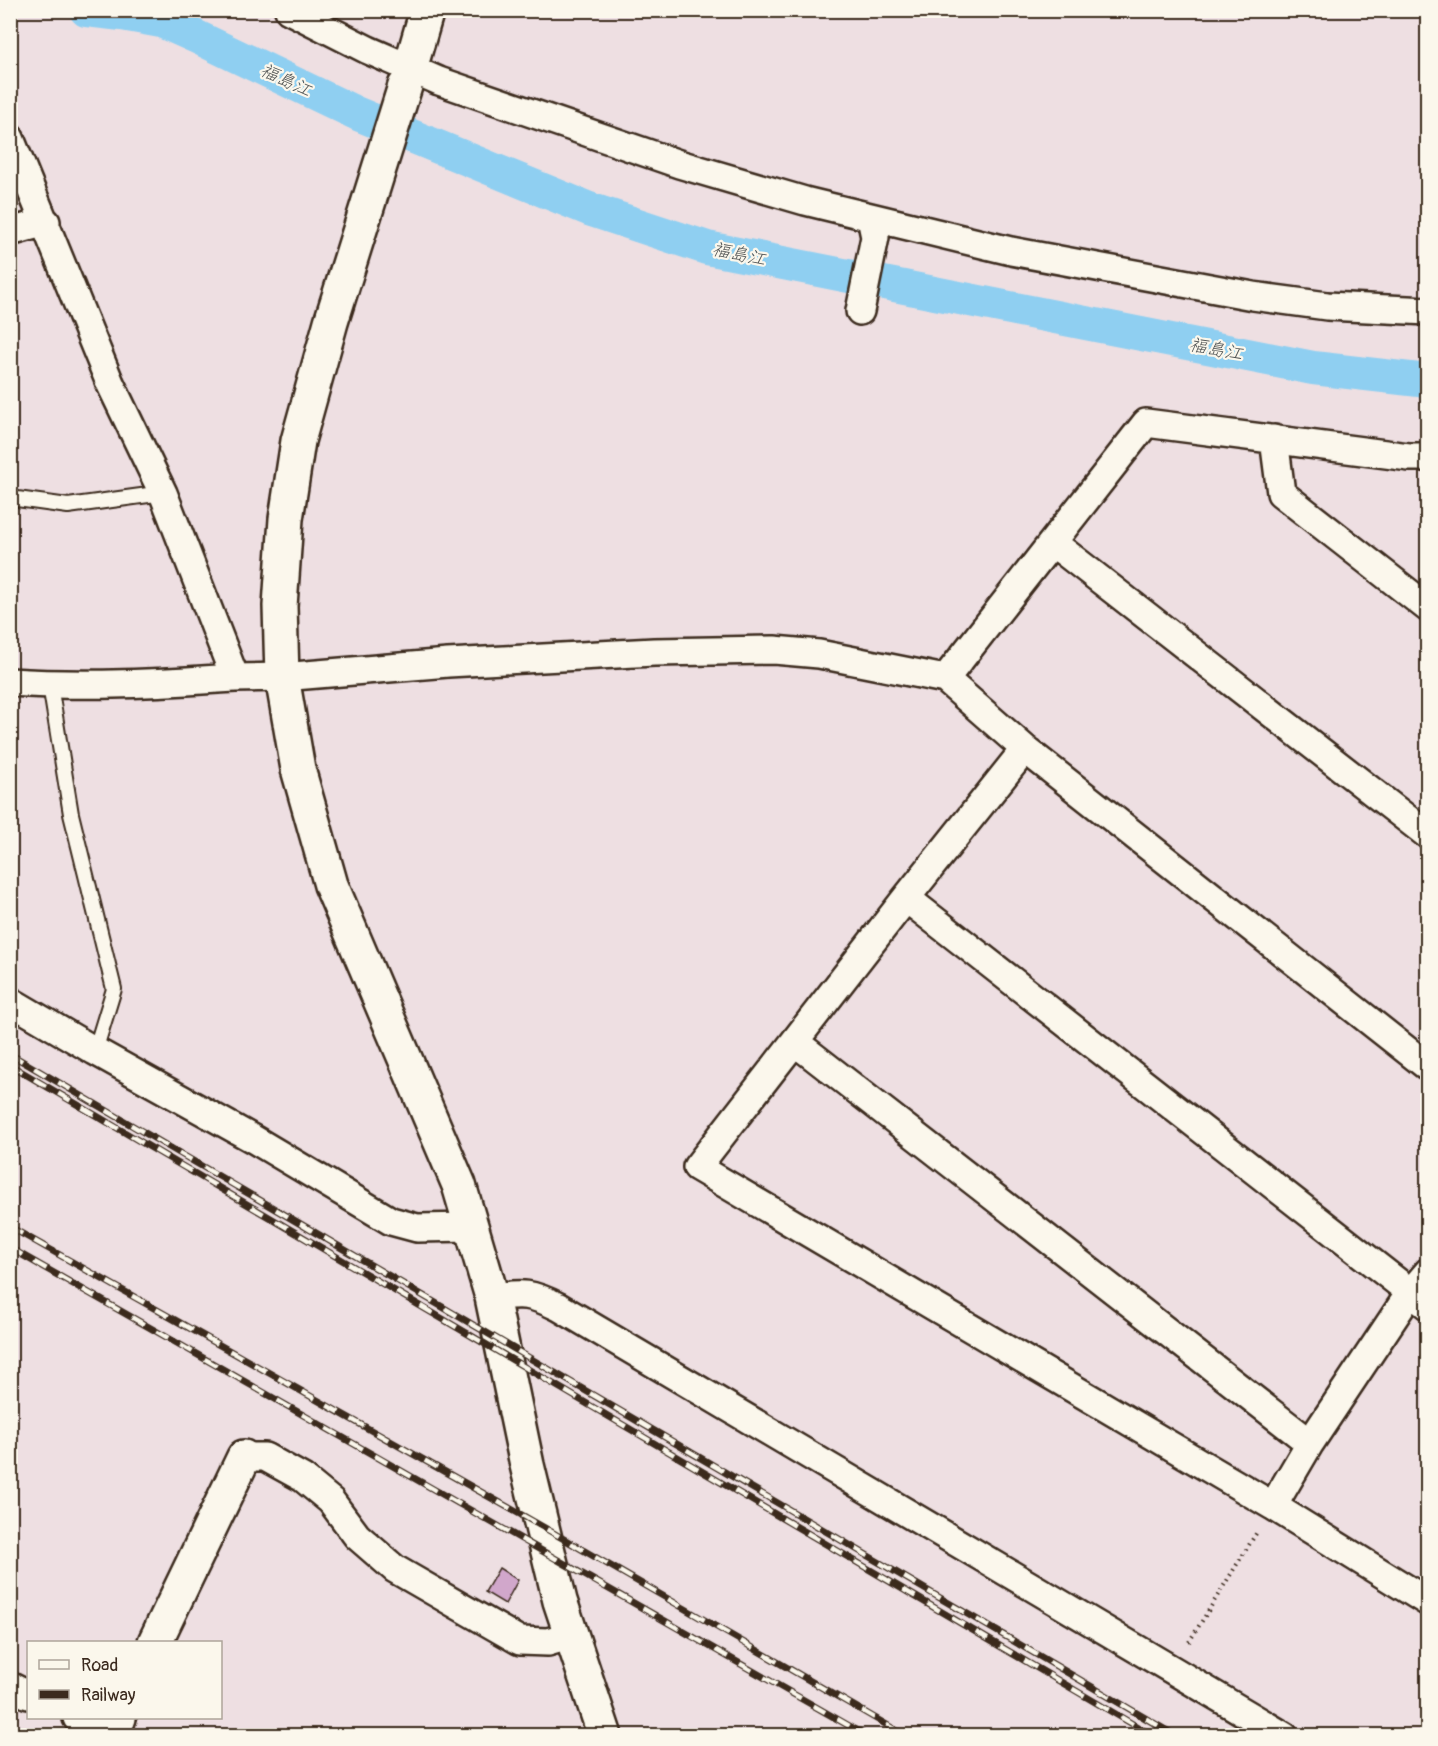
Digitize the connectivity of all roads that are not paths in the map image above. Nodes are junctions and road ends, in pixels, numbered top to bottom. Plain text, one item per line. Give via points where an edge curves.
1 (290, 10) edge
2 (427, 10) edge
3 (407, 78) junction
4 (10, 138) edge
5 (46, 222) junction
6 (873, 228) junction
7 (10, 229) edge
8 (860, 311) dead end
9 (1428, 311) edge
10 (1274, 439) junction
11 (1428, 457) edge
12 (163, 493) junction
13 (10, 498) edge
14 (1053, 543) junction
15 (1428, 608) edge
16 (282, 677) junction
17 (235, 678) junction
18 (945, 679) junction
19 (10, 682) edge
20 (50, 685) junction
21 (1026, 749) junction
22 (1428, 835) edge
23 (906, 898) junction
24 (10, 1000) edge
25 (795, 1042) junction
26 (95, 1052) junction
27 (1428, 1067) edge
28 (471, 1227) junction
29 (1428, 1272) edge
30 (492, 1297) junction
31 (1419, 1300) edge
32 (1310, 1443) junction
33 (244, 1457) joint
34 (1267, 1516) junction
35 (1428, 1602) edge
36 (571, 1635) junction
37 (155, 1641) edge
38 (10, 1686) edge
39 (27, 1694) edge
40 (80, 1719) edge
41 (114, 1729) edge
42 (605, 1736) edge
43 (1284, 1736) edge

1 - 3 street
2 - 3 street
3 - 6 street
3 - 16 street via 298,441 286,519 280,606
4 - 5 street
5 - 7 street
5 - 12 street via 110,383
6 - 8 street
6 - 9 street via 944,233 1011,251 1253,296 1327,306
10 - 11 street
10 - 14 street via 1146,423
10 - 15 street via 1281,493
12 - 13 lane via 68,506
12 - 17 street
14 - 18 street
14 - 22 street
16 - 17 street
16 - 18 street via 448,663 774,650 819,654
16 - 28 street via 298,769 331,885 459,1185
17 - 20 street via 135,685
18 - 21 street
19 - 20 street
20 - 26 lane via 71,814 114,989
21 - 23 street
21 - 27 street
23 - 25 street
23 - 31 street
24 - 26 street
25 - 32 street
25 - 34 street via 697,1167
26 - 28 street via 391,1221 417,1228
28 - 30 street
29 - 31 street
30 - 36 street via 527,1465
30 - 43 street via 523,1294 559,1307
31 - 32 street
32 - 34 street
33 - 36 street via 265,1457 303,1478 331,1501 357,1536 395,1569 520,1641 548,1641
33 - 37 street
34 - 35 street
36 - 42 street
38 - 39 street
40 - 41 street

